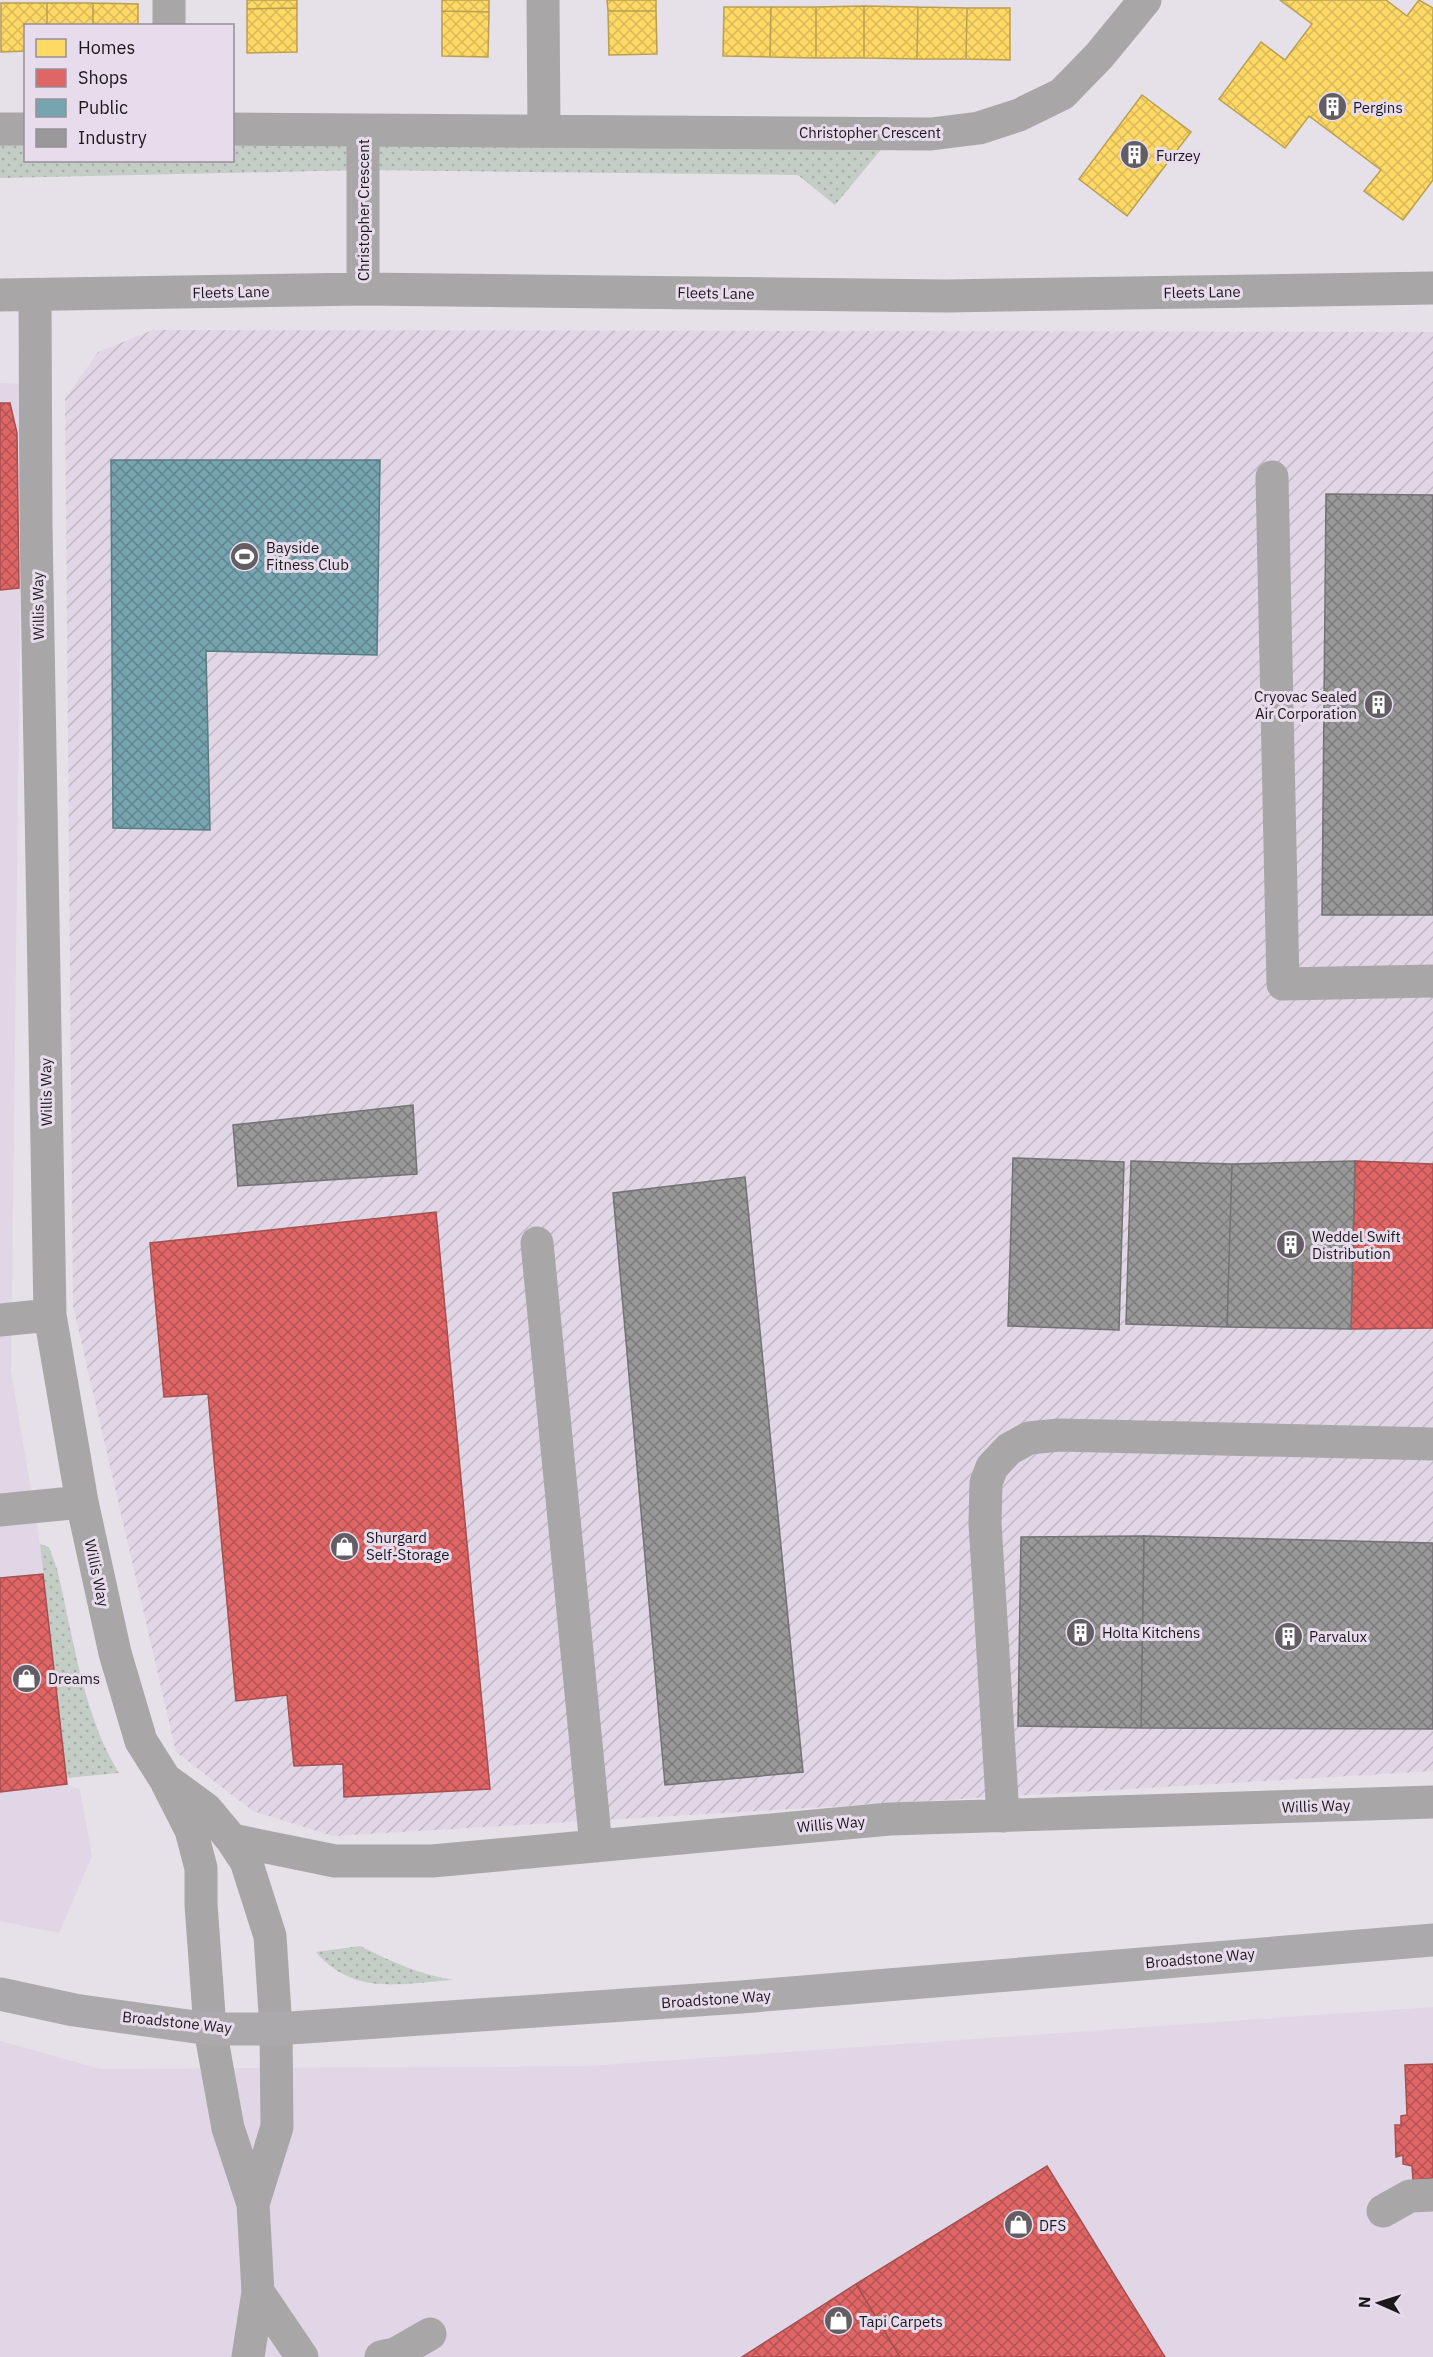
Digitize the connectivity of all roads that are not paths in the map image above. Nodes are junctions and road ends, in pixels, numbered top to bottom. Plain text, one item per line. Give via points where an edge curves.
1 (169, 0) edge
2 (543, 0) edge
3 (1146, 0) edge
4 (169, 24) edge
5 (0, 129) edge
6 (24, 129) edge
7 (234, 129) edge
8 (544, 130) junction
9 (363, 131) junction
10 (1433, 288) edge
11 (363, 290) junction
12 (0, 295) edge
13 (35, 296) junction
14 (1272, 477) dead end
15 (1433, 981) edge
16 (537, 1243) dead end
17 (50, 1315) junction
18 (0, 1320) edge
19 (1433, 1444) edge
20 (82, 1502) junction
21 (0, 1510) edge
22 (165, 1779) junction
23 (1433, 1802) edge
24 (1003, 1816) junction
25 (232, 1840) junction
26 (596, 1846) junction
27 (1433, 1940) edge
28 (0, 1994) edge
29 (210, 2029) junction
30 (276, 2030) junction
31 (1433, 2194) edge
32 (253, 2204) junction
33 (1383, 2211) dead end
34 (258, 2292) junction
35 (430, 2334) dead end
36 (248, 2357) edge
37 (302, 2357) edge
38 (381, 2357) edge

1 - 4 street
2 - 8 street
3 - 8 street, Christopher Crescent via 1062,94 1019,115 979,128 932,134
5 - 6 street
7 - 9 street, Christopher Crescent
8 - 9 street, Christopher Crescent
9 - 11 street, Christopher Crescent
10 - 11 street, Fleets Lane via 946,296
11 - 13 street, Fleets Lane
12 - 13 street, Fleets Lane
13 - 17 street, Willis Way
14 - 15 street via 1283,984
16 - 26 street
17 - 18 street
17 - 20 street, Willis Way
19 - 24 street via 1059,1435 1029,1438 1009,1449 992,1467 986,1483 985,1523
20 - 21 street
20 - 22 street, Willis Way via 126,1696 141,1741
22 - 25 street, Willis Way via 206,1809
22 - 29 street via 191,1830 201,1868
23 - 24 street, Willis Way
24 - 26 street, Willis Way via 890,1819
25 - 26 street, Willis Way via 335,1861 432,1861
25 - 30 street, Willis Way via 246,1861 270,1936
27 - 30 main road, Broadstone Way via 741,1997
28 - 29 main road, Broadstone Way via 74,2010
29 - 30 main road, Broadstone Way
29 - 32 street via 228,2128
30 - 32 street, Willis Way via 277,2127
31 - 33 street via 1410,2196
32 - 34 street
34 - 36 street
34 - 37 street
35 - 38 street via 395,2354

